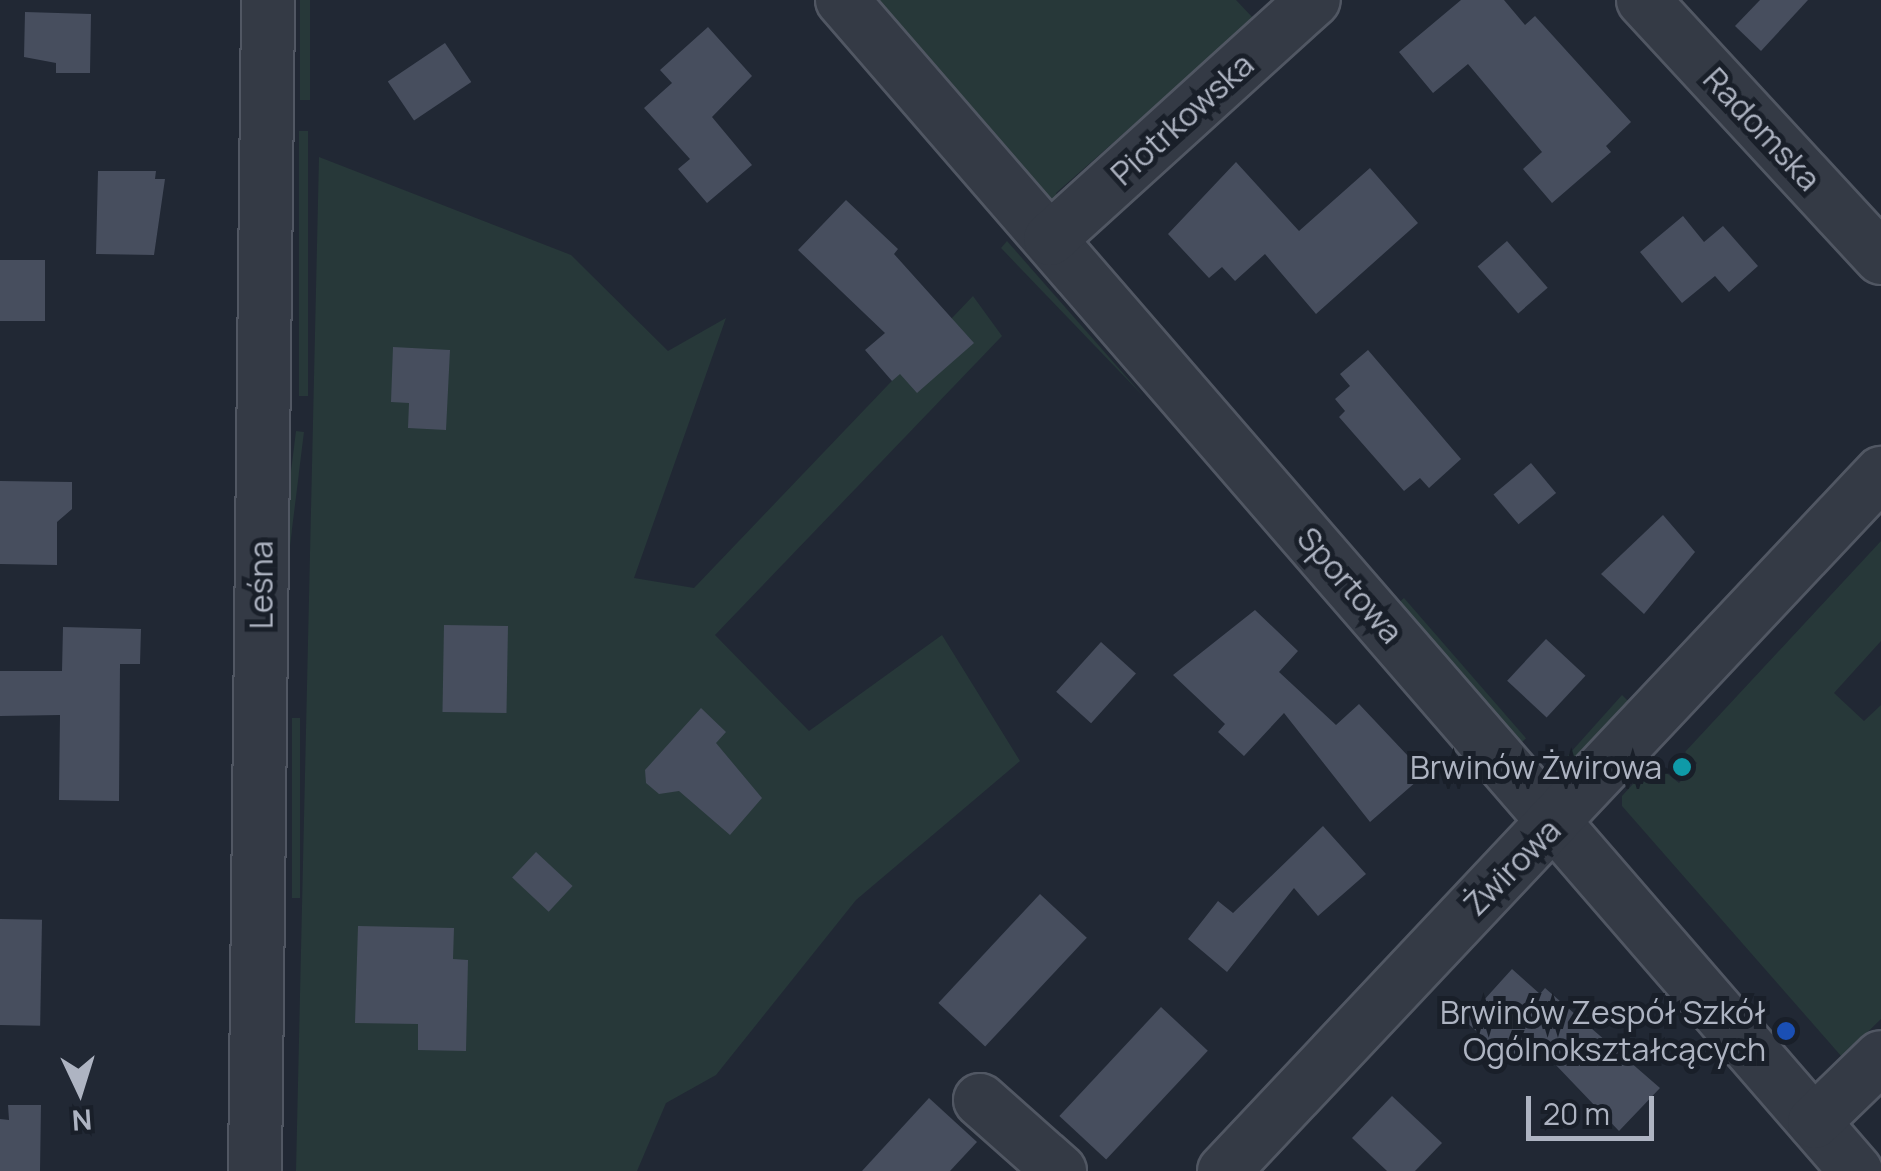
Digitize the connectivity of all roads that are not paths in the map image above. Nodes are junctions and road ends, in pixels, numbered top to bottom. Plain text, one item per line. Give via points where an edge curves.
1 (268, 0) edge
2 (842, 0) edge
3 (1314, 0) edge
4 (1643, 0) edge
5 (1050, 239) junction
6 (1881, 258) edge
7 (1881, 473) edge
8 (1556, 823) junction
9 (1881, 1057) edge
10 (980, 1100) dead end
11 (1814, 1122) junction
12 (255, 1171) edge
13 (1060, 1171) edge
14 (1224, 1171) edge
15 (1856, 1171) edge

1 - 12 street, Leśna
2 - 5 street, Sportowa
3 - 5 street, Piotrkowska
4 - 6 street, Radomska
5 - 8 street, Sportowa
7 - 8 street, Żwirowa
8 - 11 street, Sportowa
8 - 14 street, Żwirowa
9 - 11 street
10 - 13 street
11 - 15 street, Sportowa

